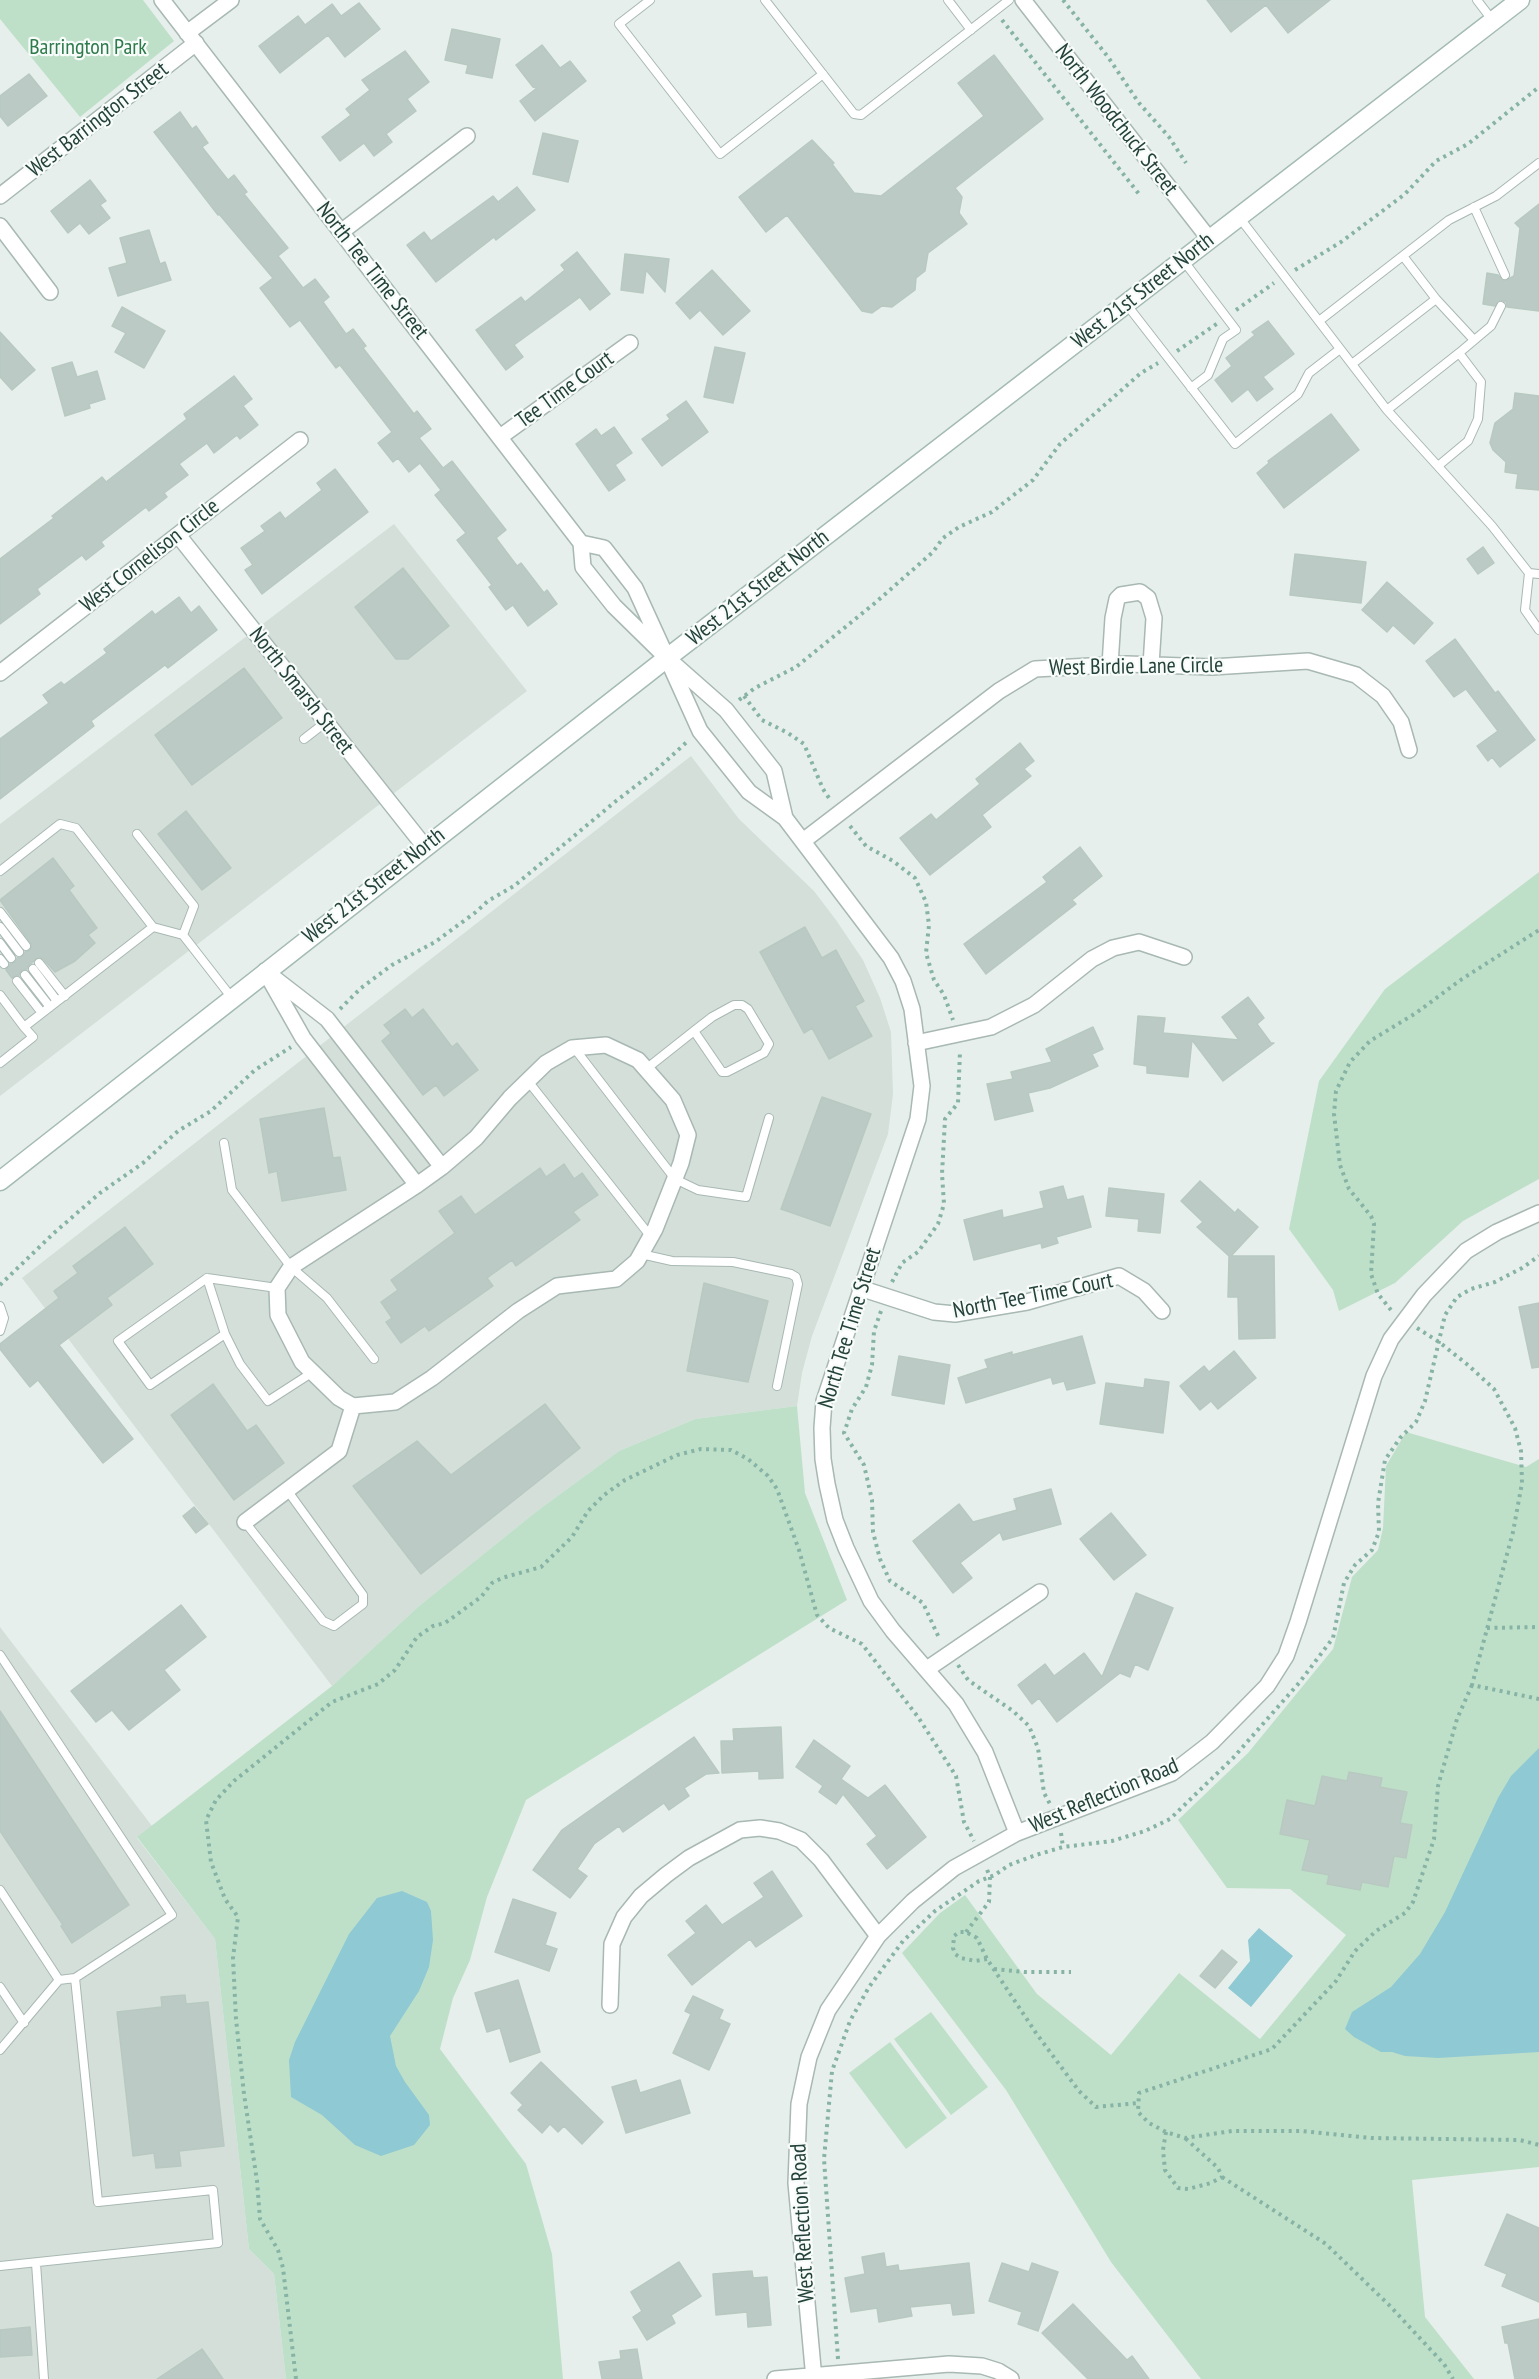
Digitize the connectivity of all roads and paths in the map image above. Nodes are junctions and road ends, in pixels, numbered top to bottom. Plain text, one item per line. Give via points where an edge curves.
1 (162, 0) edge
2 (231, 0) edge
3 (650, 0) edge
4 (765, 0) edge
5 (948, 0) edge
6 (1009, 0) edge
7 (1023, 0) edge
8 (1063, 0) edge
9 (1477, 0) edge
10 (1520, 0) edge
11 (995, 10) junction
12 (1493, 21) junction
13 (971, 30) junction
14 (191, 38) junction
15 (823, 74) junction
16 (1539, 87) edge
17 (467, 136) dead end
18 (1185, 163) dead end
19 (1539, 163) edge
20 (1139, 194) dead end
21 (0, 196) edge
22 (1474, 207) junction
23 (1239, 217) junction
24 (0, 226) edge
25 (341, 232) junction
26 (1210, 240) junction
27 (1403, 256) junction
28 (1183, 260) junction
29 (1505, 275) dead end
30 (1285, 276) junction
31 (50, 292) dead end
32 (1436, 299) junction
33 (1126, 303) junction
34 (1501, 306) dead end
35 (1227, 316) junction
36 (1319, 321) junction
37 (1474, 340) junction
38 (630, 343) dead end
39 (1340, 349) junction
40 (1459, 353) junction
41 (1168, 357) junction
42 (1352, 364) junction
43 (1191, 388) junction
44 (1387, 410) junction
45 (500, 437) junction
46 (300, 440) dead end
47 (1438, 466) junction
48 (178, 535) junction
49 (581, 543) junction
50 (1529, 573) junction
51 (1539, 574) edge
52 (1539, 630) edge
53 (667, 658) junction
54 (1110, 665) junction
55 (1151, 665) junction
56 (0, 673) edge
57 (744, 696) junction
58 (726, 710) junction
59 (326, 722) junction
60 (700, 730) junction
61 (304, 739) dead end
62 (1409, 750) dead end
63 (840, 813) junction
64 (785, 818) junction
65 (137, 834) dead end
66 (803, 842) junction
67 (425, 847) junction
68 (0, 871) edge
69 (0, 912) edge
70 (0, 927) edge
71 (153, 927) junction
72 (183, 935) junction
73 (0, 943) edge
74 (1184, 957) dead end
75 (11, 958) dead end
76 (36, 966) dead end
77 (265, 971) junction
78 (25, 975) dead end
79 (17, 981) dead end
80 (0, 995) edge
81 (61, 998) junction
82 (232, 998) junction
83 (50, 1007) junction
84 (42, 1013) junction
85 (327, 1019) junction
86 (24, 1027) junction
87 (694, 1032) junction
88 (956, 1034) junction
89 (303, 1038) junction
90 (916, 1043) junction
91 (574, 1047) junction
92 (0, 1063) edge
93 (646, 1069) junction
94 (528, 1081) junction
95 (770, 1118) dead end
96 (224, 1143) dead end
97 (442, 1167) junction
98 (675, 1179) junction
99 (0, 1180) edge
100 (417, 1185) junction
101 (1539, 1213) edge
102 (651, 1237) junction
103 (641, 1254) junction
104 (291, 1267) junction
105 (207, 1278) junction
106 (0, 1285) edge
107 (277, 1288) junction
108 (860, 1288) junction
109 (886, 1296) junction
110 (0, 1306) edge
111 (1162, 1311) dead end
112 (0, 1331) edge
113 (225, 1334) junction
114 (374, 1359) dead end
115 (313, 1372) junction
116 (777, 1386) dead end
117 (353, 1406) junction
118 (287, 1490) junction
119 (244, 1522) joint
120 (1040, 1592) dead end
121 (1539, 1627) edge
122 (1486, 1628) dead end
123 (1484, 1638) dead end
124 (950, 1653) junction
125 (0, 1655) edge
126 (927, 1669) junction
127 (1472, 1685) junction
128 (1539, 1699) edge
129 (940, 1750) dead end
130 (1057, 1817) junction
131 (1017, 1833) junction
132 (1063, 1847) dead end
133 (0, 1890) edge
134 (878, 1935) junction
135 (987, 1959) junction
136 (994, 1969) junction
137 (1071, 1972) dead end
138 (75, 1978) junction
139 (59, 1980) junction
140 (0, 1987) edge
141 (610, 2005) dead end
142 (24, 2023) junction
143 (0, 2050) edge
144 (1138, 2103) junction
145 (1166, 2132) junction
146 (1185, 2138) junction
147 (1539, 2145) edge
148 (1221, 2177) junction
149 (36, 2263) junction
150 (0, 2266) edge
151 (813, 2377) edge
152 (44, 2379) edge
153 (296, 2379) edge
154 (775, 2379) edge
155 (1011, 2379) edge
156 (1453, 2379) edge

1 - 14 street, North Tee Time Street
2 - 14 street, West Barrington Street
3 - 15 lane via 619,24 720,154
4 - 15 lane
5 - 13 lane
6 - 11 lane
7 - 26 street, North Woodchuck Street
8 - 18 path
9 - 12 lane
10 - 12 main road, West 21st Street North
11 - 13 lane
11 - 20 path
12 - 23 main road, West 21st Street North
13 - 15 lane via 861,115 854,114
14 - 21 street, West Barrington Street
14 - 25 street, North Tee Time Street
16 - 30 path via 1468,144 1436,161 1405,194 1350,235
17 - 25 street
19 - 22 lane via 1496,196
22 - 27 lane via 1449,220
22 - 29 lane
23 - 26 main road, West 21st Street North
23 - 30 lane
24 - 31 street
25 - 45 street, North Tee Time Street
26 - 28 main road, West 21st Street North
27 - 32 lane
27 - 36 lane
28 - 33 main road, West 21st Street North
28 - 35 lane
30 - 35 path
30 - 36 lane
32 - 37 lane
32 - 42 lane
33 - 41 lane
33 - 53 main road, West 21st Street North
34 - 37 lane via 1491,326
35 - 41 path
35 - 43 lane via 1236,330 1223,339 1208,375
36 - 39 lane
37 - 40 lane
38 - 45 street, Tee Time Court
39 - 42 lane
39 - 43 lane via 1309,373 1298,394 1235,444
40 - 44 lane
40 - 47 lane via 1481,382 1478,419 1468,441
41 - 43 lane
41 - 57 path via 1141,373 1060,444 1033,480 992,512 943,538 933,552 875,603 796,667
42 - 44 lane
44 - 47 lane
45 - 49 street, North Tee Time Street
46 - 48 street, West Cornelison Circle
47 - 50 lane
48 - 56 street, West Cornelison Circle
48 - 59 street, North Smarsh Street
49 - 53 street, North Tee Time Street via 583,567 614,606
49 - 53 street, North Tee Time Street via 604,548 635,588
50 - 51 lane
50 - 52 lane via 1525,610
53 - 58 street, North Tee Time Street
53 - 60 street, North Tee Time Street
53 - 67 main road, West 21st Street North
54 - 55 street, West Birdie Lane Circle
54 - 55 street via 1117,599 1140,592 1148,598 1154,618
54 - 63 street, West Birdie Lane Circle via 1035,669 999,691
55 - 62 street, West Birdie Lane Circle via 1212,667 1308,660 1356,675 1383,696 1401,722
57 - 58 path
57 - 63 path via 762,720 804,744 824,789
58 - 64 street, North Tee Time Street via 774,771
59 - 61 lane
59 - 67 street, North Smarsh Street
60 - 64 street, North Tee Time Street via 749,792
60 - 85 path via 514,886 435,942 392,965
63 - 66 street, West Birdie Lane Circle
63 - 88 path via 866,846 915,878 926,902 926,953
64 - 66 street, North Tee Time Street
65 - 72 lane via 194,906
66 - 90 street, North Tee Time Street via 891,958 912,1009
67 - 77 main road, West 21st Street North
68 - 71 lane via 60,824 76,828
69 - 70 lane via 23,949
71 - 72 lane
71 - 81 lane
72 - 82 lane
73 - 75 lane
74 - 88 street via 1139,942 1113,948 1092,959 1034,1005 992,1027
76 - 81 lane
77 - 82 main road, West 21st Street North
77 - 85 street
77 - 89 street
78 - 83 lane
79 - 84 lane
80 - 86 lane
81 - 83 lane
82 - 99 main road, West 21st Street North
83 - 84 lane
84 - 86 lane
85 - 97 street
86 - 92 lane via 33,1037
87 - 87 lane via 712,1017 742,1005 769,1044 764,1053 722,1072
87 - 93 lane
88 - 90 street
88 - 109 path via 960,1052 958,1102 945,1119 944,1204 938,1224 918,1252 902,1263
89 - 100 street
89 - 106 path via 255,1070 211,1111 178,1131 100,1193
90 - 108 street, North Tee Time Street via 922,1086 918,1119
91 - 93 street via 606,1045 638,1060
91 - 94 street via 546,1063
91 - 98 lane
93 - 98 street via 674,1100 688,1135
94 - 97 street via 476,1138
94 - 102 lane
95 - 98 lane via 746,1197 698,1190
96 - 104 lane via 232,1190
97 - 100 street
98 - 102 street
100 - 104 street
101 - 130 street, West Reflection Road via 1466,1251 1424,1295 1391,1340 1374,1376 1286,1656 1267,1686 1212,1743 1172,1773
102 - 103 street
103 - 116 lane via 672,1261 733,1262 796,1277 798,1284
103 - 117 street via 616,1279 557,1286 394,1402
104 - 107 street
104 - 114 lane via 327,1298
105 - 107 lane
105 - 113 lane
105 - 113 lane via 118,1341 150,1385
107 - 115 street via 278,1315 302,1362
108 - 109 street, North Tee Time Court
108 - 126 street, North Tee Time Street via 824,1401 825,1476 835,1520 871,1601
109 - 111 street, North Tee Time Court via 934,1312 955,1314 1027,1302 1119,1276 1144,1291
109 - 124 path via 874,1331 873,1365 844,1433 864,1465 872,1500 873,1532 890,1581 923,1603
110 - 112 lane via 4,1318
113 - 115 lane via 240,1364 268,1401
115 - 117 street
117 - 118 street via 339,1451
118 - 119 street
118 - 119 lane via 363,1594 363,1604 334,1626 323,1621
120 - 124 street
121 - 122 path
123 - 127 path
124 - 126 street
124 - 130 path via 968,1680 1029,1726 1038,1748 1044,1793
125 - 138 lane via 172,1915
126 - 131 street, North Tee Time Street via 956,1704 985,1752
127 - 128 path
127 - 144 path via 1457,1719 1438,1786 1434,1839 1413,1902 1405,1913 1376,1931 1355,1951 1336,1981 1272,2049 1139,2093
129 - 153 path via 862,1644 829,1628 817,1615 799,1550 777,1489 768,1476 731,1450 701,1449 677,1455 604,1494 572,1537 541,1567 492,1583 481,1597 445,1623 417,1637 395,1670 378,1684 332,1701 234,1781 216,1800 206,1820 211,1862 225,1899 238,1917 234,1968 244,2094 260,2219 278,2250 283,2268
130 - 131 street, West Reflection Road
130 - 132 path
131 - 134 street, West Reflection Road via 947,1873
133 - 139 lane
134 - 141 street via 801,1840 779,1831 740,1830 666,1875 624,1917 612,1944
134 - 151 street, West Reflection Road via 828,2010 809,2057 799,2104 796,2182
135 - 135 path via 973,1934 959,1932 954,1936 952,1948 961,1958
135 - 136 path
136 - 137 path
136 - 144 path via 1043,2043 1096,2107
138 - 139 lane
138 - 149 lane via 98,2202 213,2190 218,2243
139 - 142 lane
140 - 142 lane
142 - 143 lane
144 - 145 path via 1138,2112
145 - 146 path
145 - 148 path via 1165,2170 1178,2188 1188,2189
146 - 147 path via 1232,2132 1301,2131 1371,2138 1520,2140
146 - 148 path via 1218,2168
148 - 156 path via 1326,2244 1389,2305 1444,2364
149 - 150 lane
149 - 152 lane
151 - 154 street
151 - 155 street via 950,2364 982,2366

